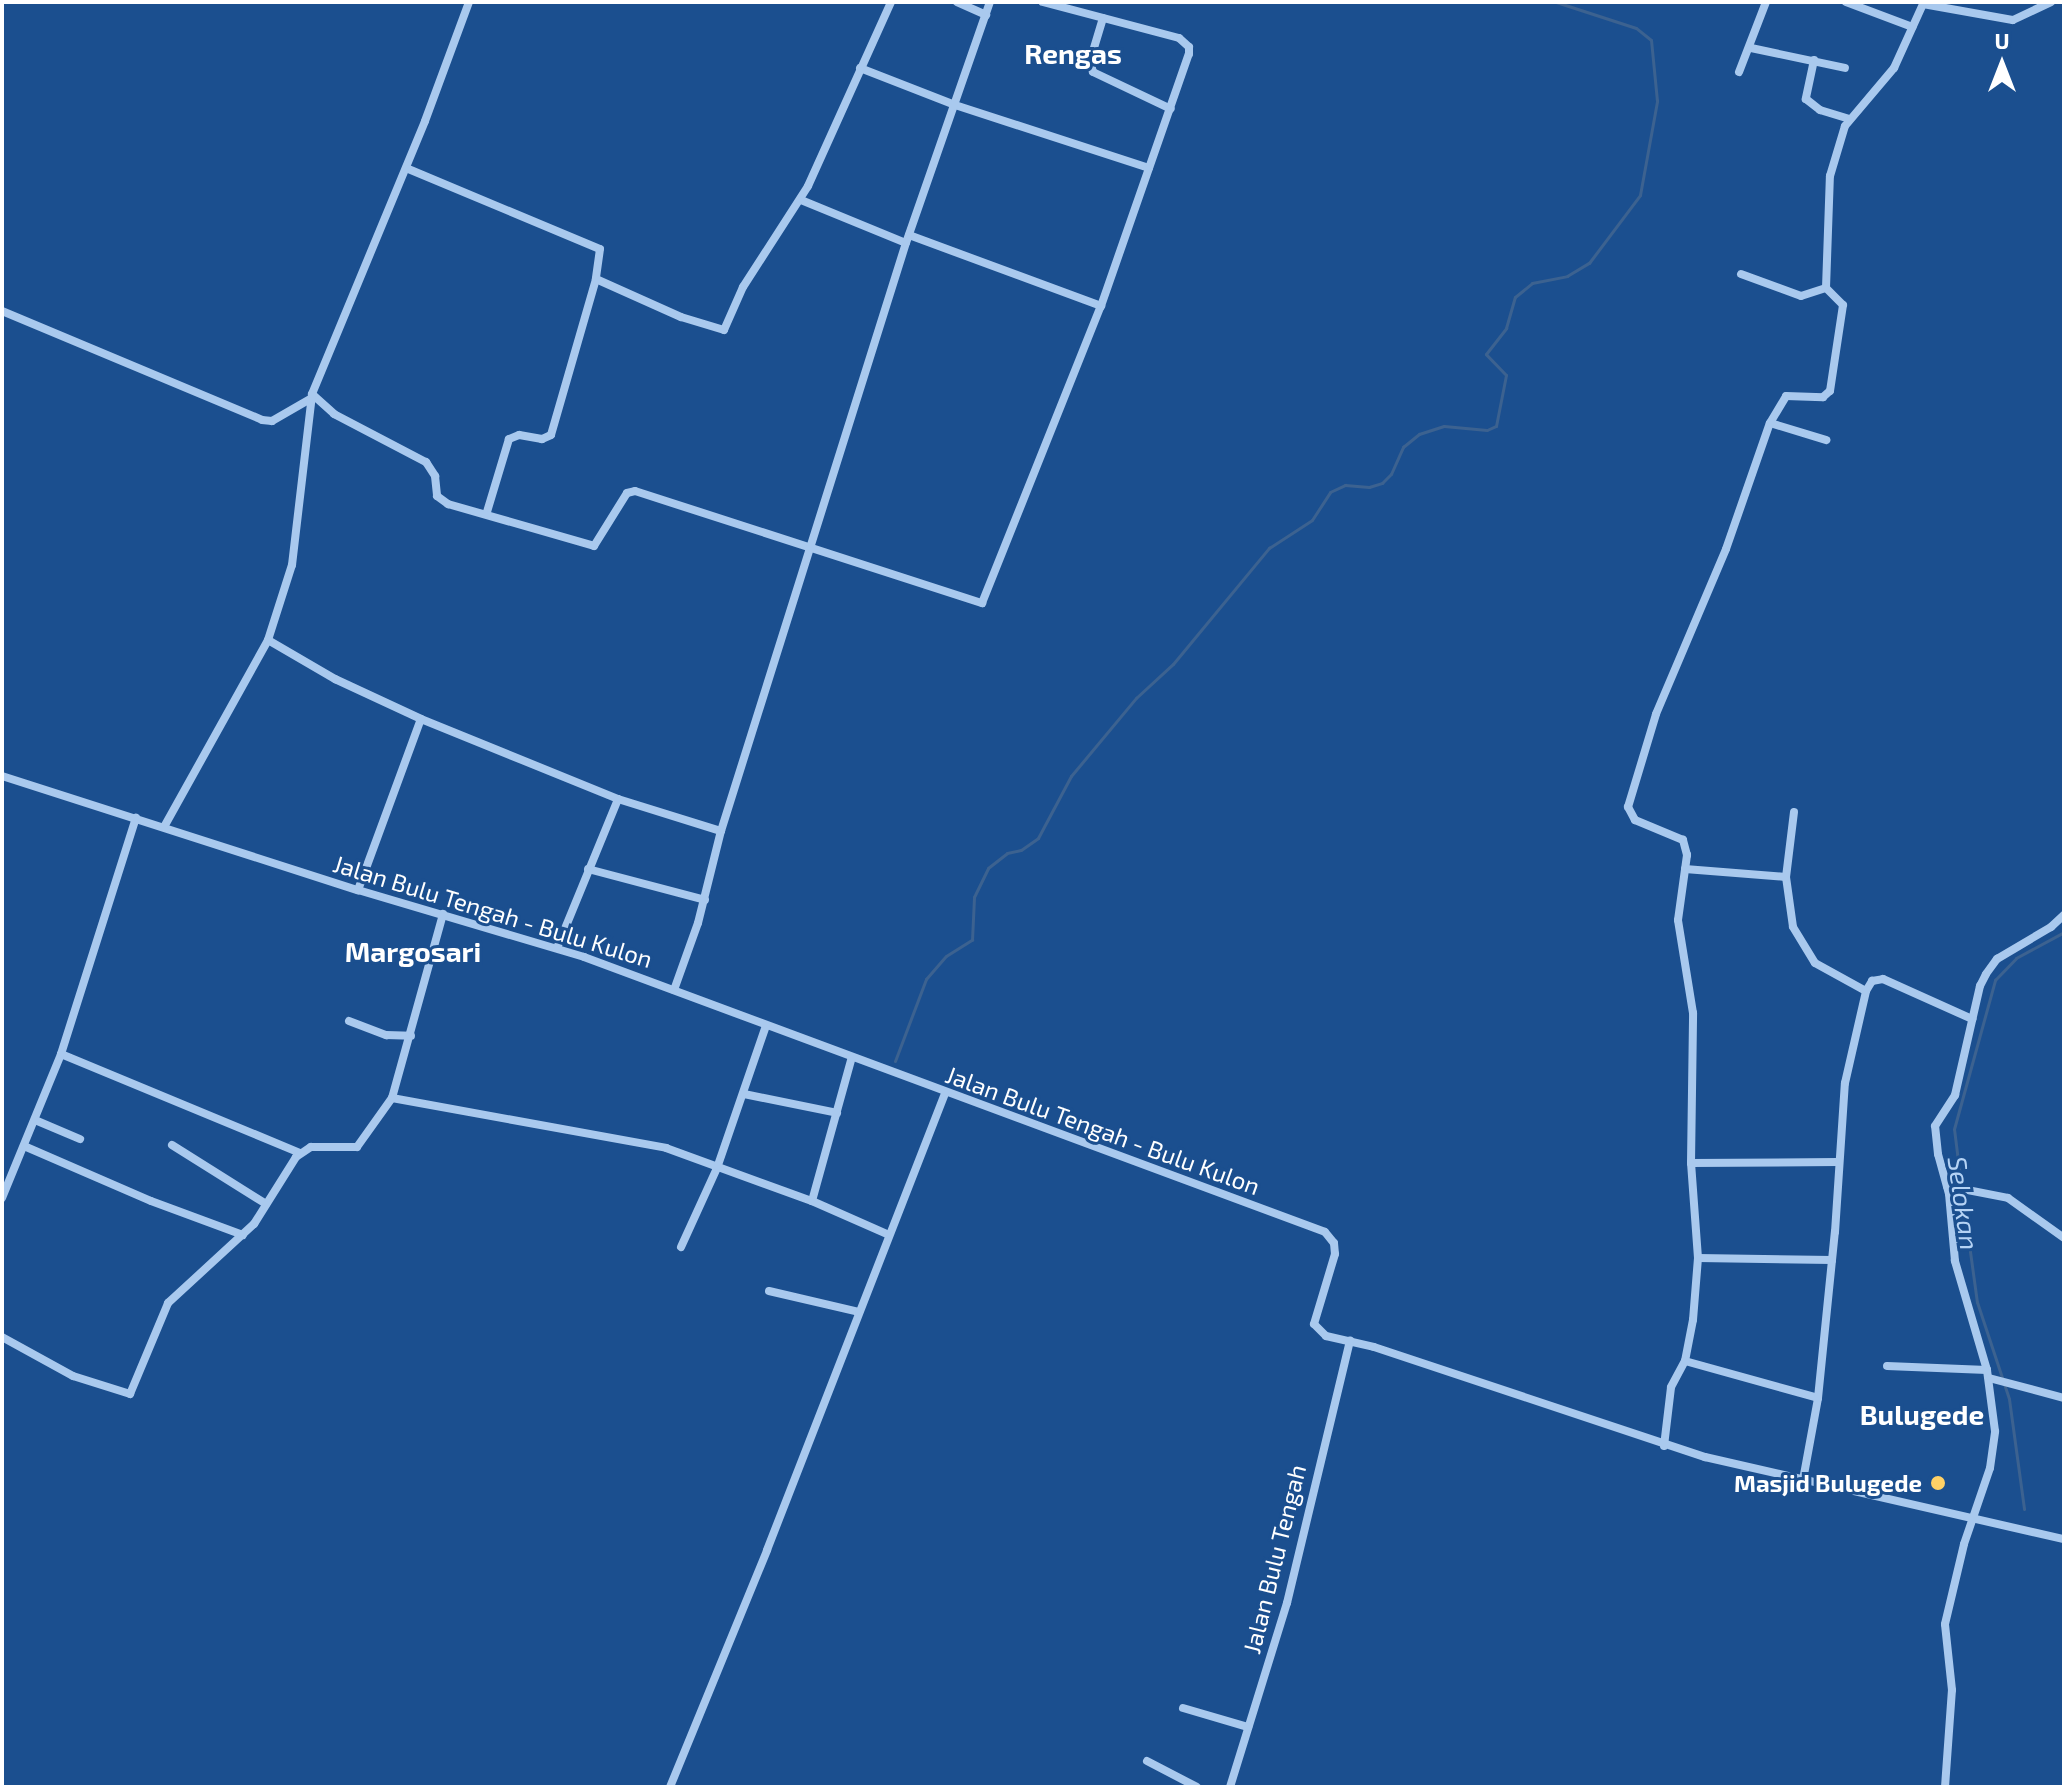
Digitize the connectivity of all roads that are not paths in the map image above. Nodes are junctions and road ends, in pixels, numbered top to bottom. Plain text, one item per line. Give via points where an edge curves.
1 (469, 2) edge
2 (891, 2) edge
3 (957, 2) edge
4 (990, 2) edge
5 (1043, 2) edge
6 (1766, 2) edge
7 (1846, 2) edge
8 (2051, 2) edge
9 (1923, 3) edge
10 (986, 15) junction
11 (1103, 18) junction
12 (1912, 27) junction
13 (1751, 48) junction
14 (1814, 60) junction
15 (860, 68) junction
16 (1845, 68) dead end
17 (1739, 72) dead end
18 (955, 105) junction
19 (1171, 109) junction
20 (1849, 119) junction
21 (406, 168) junction
22 (1149, 168) junction
23 (801, 200) junction
24 (908, 239) junction
25 (1741, 274) dead end
26 (596, 279) junction
27 (1826, 288) junction
28 (1101, 306) junction
29 (2, 311) edge
30 (312, 396) junction
31 (1770, 423) junction
32 (1826, 440) dead end
33 (487, 512) junction
34 (811, 546) junction
35 (268, 640) junction
36 (421, 719) junction
37 (2, 776) edge
38 (618, 799) junction
39 (1794, 812) dead end
40 (136, 818) junction
41 (164, 827) junction
42 (721, 831) junction
43 (588, 869) junction
44 (1685, 869) junction
45 (1786, 877) junction
46 (358, 890) junction
47 (705, 900) junction
48 (443, 914) junction
49 (2064, 915) edge
50 (557, 948) junction
51 (674, 990) junction
52 (1866, 991) junction
53 (1972, 1019) junction
54 (349, 1021) dead end
55 (766, 1026) junction
56 (411, 1036) junction
57 (61, 1054) junction
58 (852, 1057) junction
59 (744, 1094) junction
60 (945, 1094) junction
61 (392, 1098) junction
62 (837, 1113) junction
63 (35, 1120) junction
64 (80, 1139) dead end
65 (172, 1145) dead end
66 (24, 1146) junction
67 (300, 1153) junction
68 (1838, 1162) junction
69 (1691, 1163) junction
70 (717, 1168) junction
71 (1950, 1186) junction
72 (2, 1198) edge
73 (812, 1201) junction
74 (266, 1204) junction
75 (243, 1235) junction
76 (889, 1235) junction
77 (2064, 1238) edge
78 (681, 1247) dead end
79 (1698, 1258) junction
80 (1832, 1260) junction
81 (769, 1291) dead end
82 (859, 1312) junction
83 (2, 1337) edge
84 (1350, 1340) junction
85 (1685, 1361) junction
86 (1887, 1366) dead end
87 (1988, 1374) junction
88 (1818, 1398) junction
89 (2064, 1398) edge
90 (1664, 1446) junction
91 (1803, 1480) junction
92 (1972, 1517) junction
93 (2064, 1539) edge
94 (1183, 1708) dead end
95 (1248, 1727) junction
96 (1147, 1761) dead end
97 (670, 1787) edge
98 (1197, 1787) edge
99 (1230, 1787) edge
100 (1945, 1787) edge

1 - 21 street
2 - 15 street
3 - 10 street
4 - 10 street
5 - 11 street
6 - 13 street
7 - 12 street
8 - 9 street via 2013,20
9 - 12 street
10 - 18 street
11 - 19 street via 1091,70
11 - 19 street via 1186,41 1189,54
12 - 20 street via 1894,68
13 - 14 street
13 - 17 street
14 - 16 street
14 - 20 street via 1806,99 1820,110
15 - 18 street
15 - 23 street
18 - 22 street
18 - 24 street
19 - 22 street
20 - 27 street via 1830,176
21 - 26 street via 598,247
21 - 30 street
22 - 28 street
23 - 24 street
23 - 26 street via 743,287 724,330
24 - 28 street
24 - 34 street
25 - 27 street via 1801,296
26 - 33 street via 551,435 509,439
27 - 31 street via 1843,305 1830,391 1823,397 1786,396
28 - 34 street via 982,603
29 - 30 street via 262,420 272,421
30 - 33 street via 334,414 426,462 442,501
30 - 35 street via 292,565
31 - 32 street
31 - 44 street via 1726,549 1656,714 1628,807 1635,820 1683,840
33 - 34 street via 594,546 631,491
34 - 42 street
35 - 36 street
35 - 41 street
36 - 38 street
36 - 46 street
37 - 40 street, Jalan Bulu Tengah - Bulu Kulon
38 - 42 street
38 - 43 street
39 - 45 street
40 - 41 street, Jalan Bulu Tengah - Bulu Kulon
40 - 57 street
41 - 46 street, Jalan Bulu Tengah - Bulu Kulon
42 - 47 street
43 - 47 street
43 - 50 street
44 - 45 street
44 - 69 street via 1678,920 1694,1019
45 - 52 street via 1789,916 1805,950 1826,972
46 - 48 street, Jalan Bulu Tengah - Bulu Kulon
47 - 51 street
48 - 50 street, Jalan Bulu Tengah - Bulu Kulon
48 - 56 street
49 - 53 street via 1997,959 1980,986
50 - 51 street, Jalan Bulu Tengah - Bulu Kulon
51 - 55 street, Jalan Bulu Tengah - Bulu Kulon
52 - 53 street via 1872,981 1883,979
52 - 68 street via 1845,1083
53 - 71 street via 1955,1095 1935,1126
54 - 56 street via 386,1035
55 - 58 street, Jalan Bulu Tengah - Bulu Kulon
55 - 59 street
56 - 61 street
57 - 63 street
57 - 67 street
58 - 60 street, Jalan Bulu Tengah - Bulu Kulon
58 - 62 street
59 - 62 street
59 - 70 street
60 - 76 street
60 - 84 street, Jalan Bulu Tengah - Bulu Kulon via 1325,1232 1335,1254 1314,1324 1326,1336
61 - 67 street via 357,1147 311,1147
61 - 70 street via 666,1148
62 - 73 street
63 - 64 street
63 - 66 street
65 - 74 street
66 - 72 street
66 - 75 street
67 - 74 street
68 - 69 street
68 - 80 street
69 - 79 street
70 - 73 street
70 - 78 street
71 - 77 street via 2008,1198
71 - 87 street via 1955,1261
73 - 76 street
74 - 75 street
75 - 83 street via 168,1303 130,1394 73,1376
76 - 82 street
79 - 80 street
79 - 85 street
80 - 88 street
81 - 82 street
82 - 97 street
84 - 90 street, Jalan Bulu Tengah - Bulu Kulon
84 - 95 street, Jalan Bulu Tengah via 1287,1603
85 - 88 street
85 - 90 street via 1671,1387
86 - 87 street
87 - 89 street
87 - 92 street via 1993,1452
88 - 91 street
90 - 91 street, Jalan Bulu Tengah - Bulu Kulon
91 - 92 street, Jalan Bulu Tengah - Bulu Kulon
92 - 93 street, Jalan Bulu Tengah - Bulu Kulon
92 - 100 street via 1945,1624 1952,1690
94 - 95 street
95 - 99 street, Jalan Bulu Tengah
96 - 98 street

